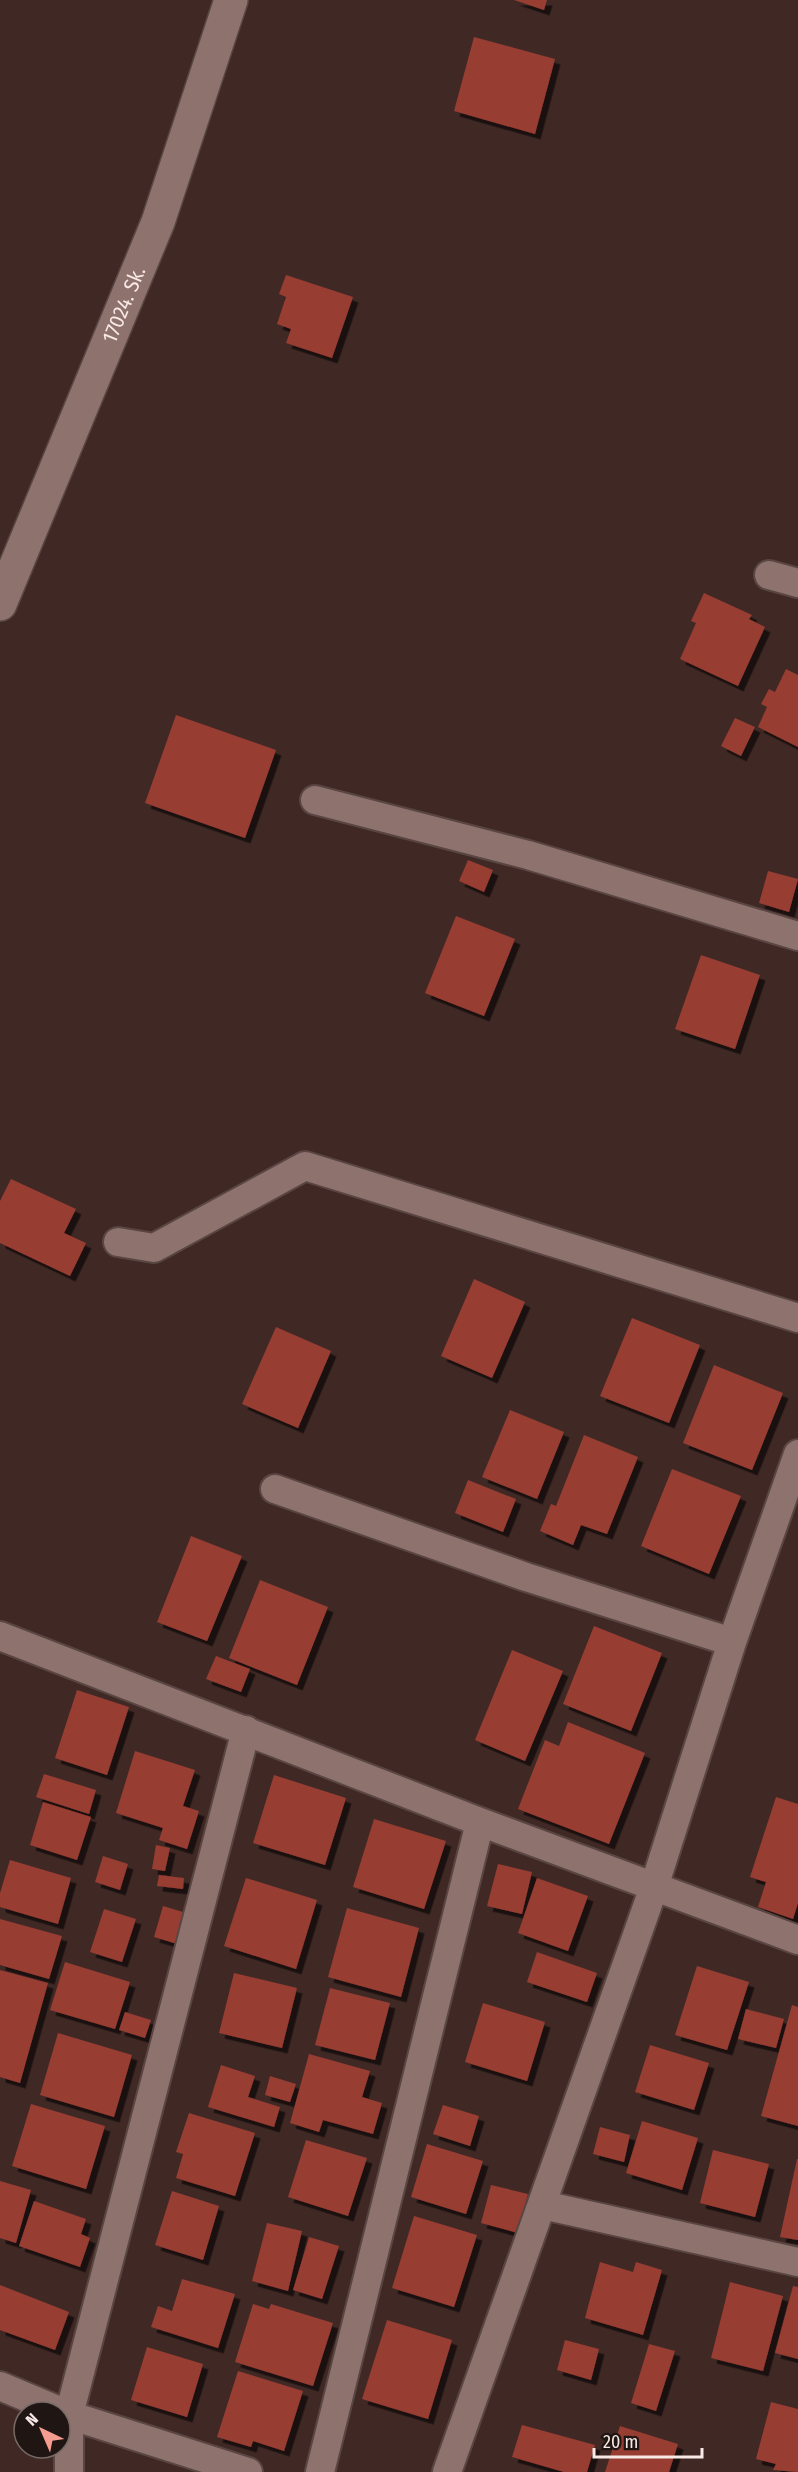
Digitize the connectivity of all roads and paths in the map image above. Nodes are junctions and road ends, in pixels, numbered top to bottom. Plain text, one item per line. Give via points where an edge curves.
1 (231, 0) edge
2 (769, 575) dead end
3 (798, 584) edge
4 (0, 604) edge
5 (315, 800) dead end
6 (798, 936) edge
7 (118, 1242) dead end
8 (798, 1318) edge
9 (798, 1454) edge
10 (275, 1489) dead end
11 (0, 1636) edge
12 (732, 1642) junction
13 (246, 1730) junction
14 (480, 1821) junction
15 (654, 1887) junction
16 (798, 1940) edge
17 (543, 2205) junction
18 (798, 2262) edge
19 (0, 2385) edge
20 (34, 2400) edge
21 (72, 2403) edge
22 (72, 2416) edge
23 (248, 2472) edge
24 (320, 2472) edge
25 (447, 2472) edge

1 - 4 street, 17024. Sk. via 158,222
2 - 3 street
5 - 6 street via 528,855
7 - 8 street via 154,1248 304,1166
9 - 12 street
10 - 12 street via 526,1577
11 - 13 street
12 - 15 street
13 - 14 street
13 - 21 street
14 - 15 street
14 - 24 street
15 - 16 street
15 - 17 street
17 - 18 street
17 - 25 street
19 - 20 street
22 - 23 street

